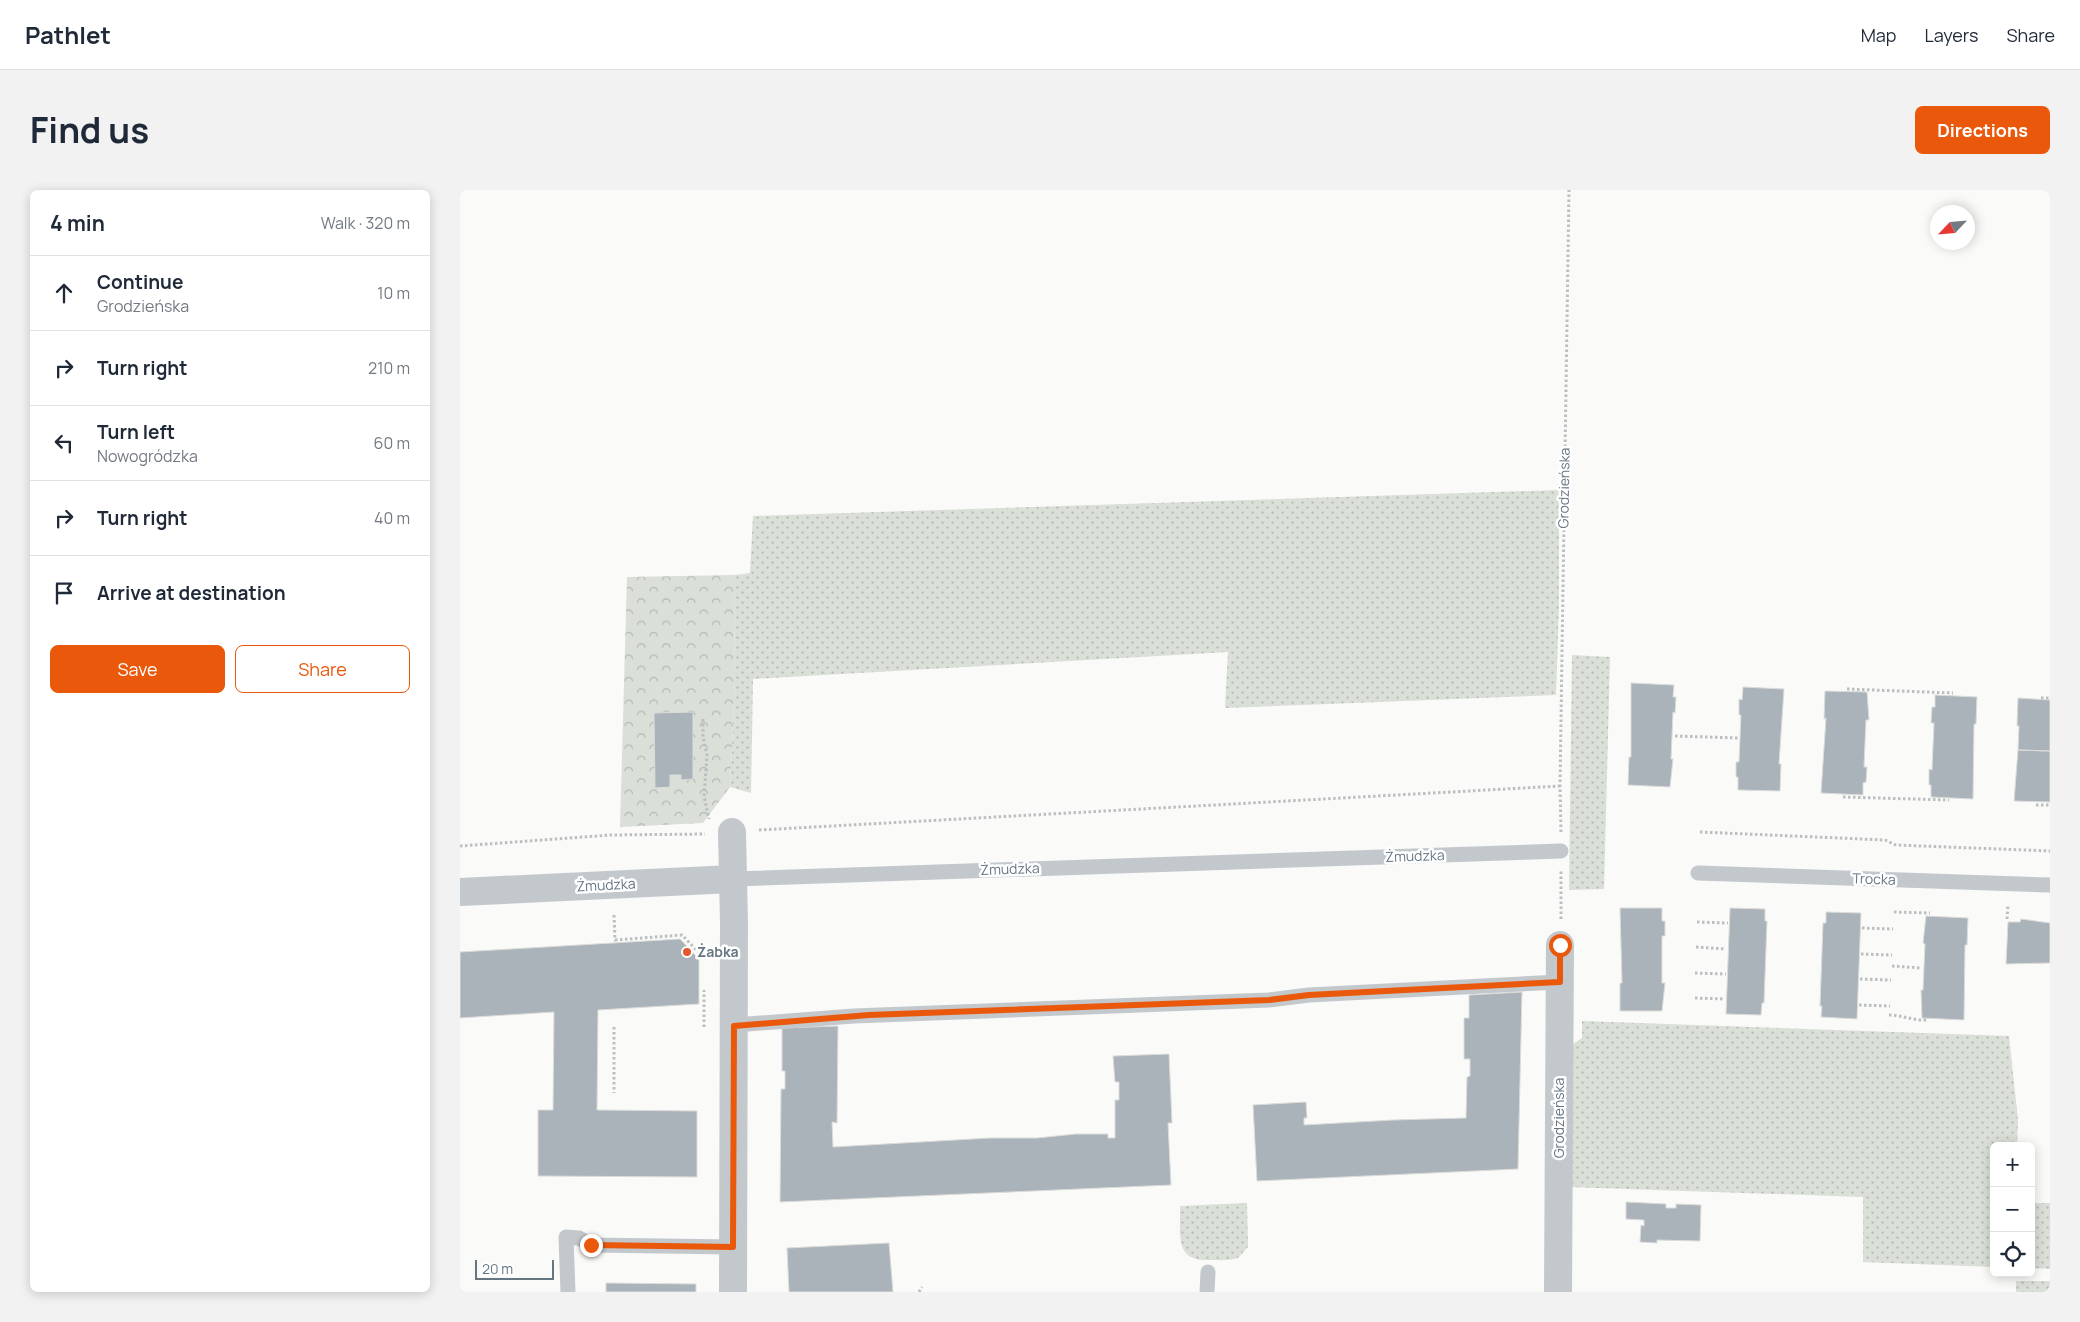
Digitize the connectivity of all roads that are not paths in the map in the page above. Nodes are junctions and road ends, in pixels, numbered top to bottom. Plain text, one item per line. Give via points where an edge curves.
1 (720, 833) road end
2 (1561, 851) dead end
3 (1698, 873) dead end
4 (732, 879) junction
5 (2050, 885) edge
6 (460, 892) edge
7 (1560, 945) dead end
8 (1560, 982) junction
9 (734, 1026) junction
10 (733, 1247) junction
11 (1208, 1272) dead end
12 (568, 1292) edge
13 (733, 1292) edge
14 (1207, 1292) edge
15 (1558, 1292) edge

1 - 4 street
2 - 4 lane, Żmudzka
3 - 5 lane, Trocka
4 - 6 street, Żmudzka
4 - 9 street
7 - 8 street, Grodzieńska
8 - 9 lane via 1309,995 1269,1000 854,1016
8 - 15 street, Grodzieńska
9 - 10 street
10 - 12 lane via 591,1245 579,1238 566,1237
10 - 13 street
11 - 14 lane

